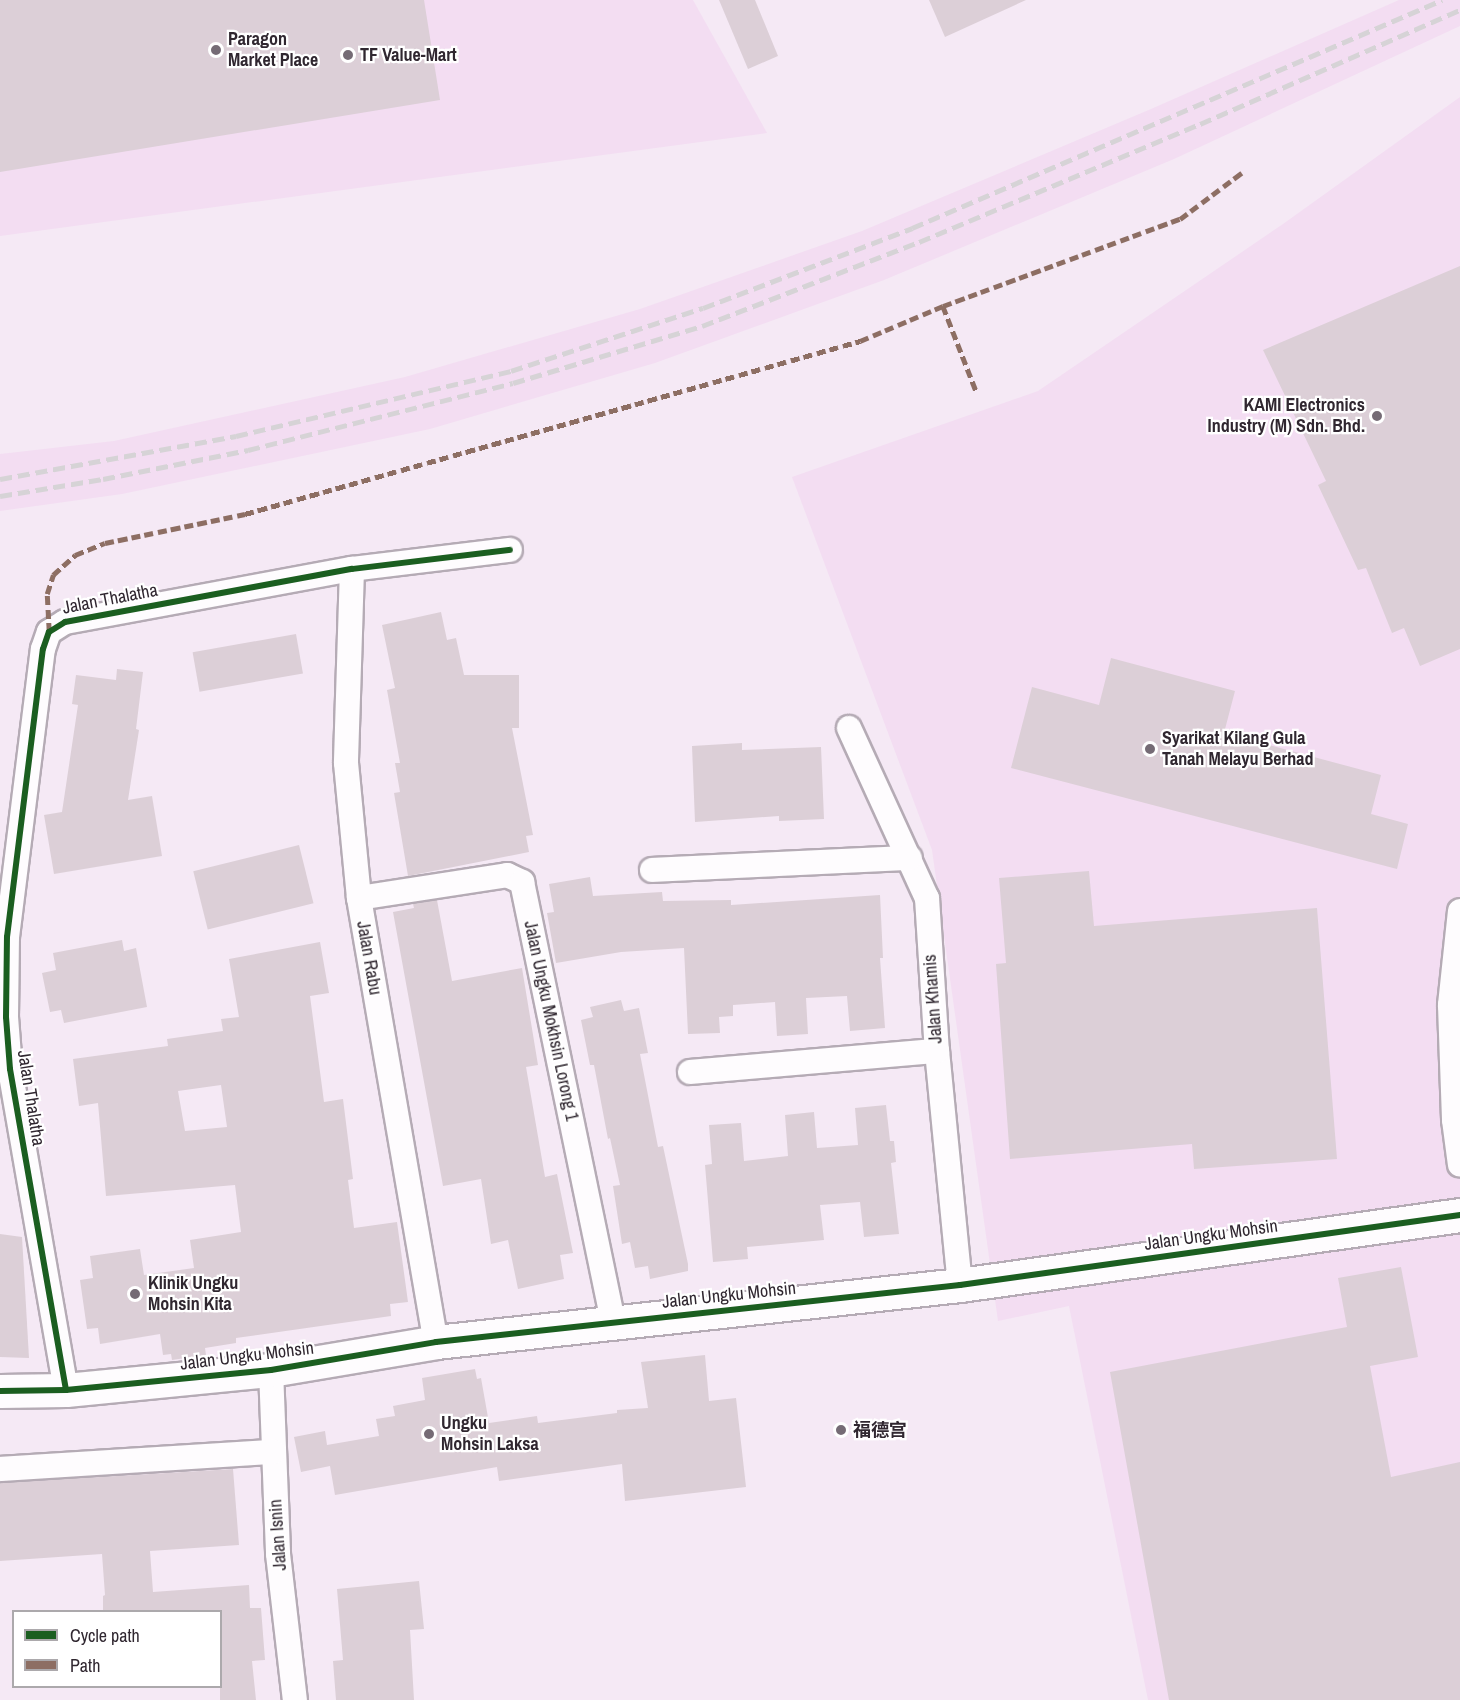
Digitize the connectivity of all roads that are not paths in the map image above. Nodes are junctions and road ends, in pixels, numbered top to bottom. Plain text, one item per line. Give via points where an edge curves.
1 (510, 550) dead end
2 (351, 569) junction
3 (849, 728) dead end
4 (910, 858) junction
5 (652, 870) dead end
6 (359, 898) junction
7 (1460, 911) edge
8 (937, 1051) junction
9 (690, 1072) dead end
10 (1460, 1165) edge
11 (1460, 1215) edge
12 (960, 1285) junction
13 (613, 1323) junction
14 (436, 1342) junction
15 (271, 1370) junction
16 (66, 1390) junction
17 (0, 1391) edge
18 (273, 1452) junction
19 (0, 1469) edge
20 (295, 1700) edge

1 - 2 street, Jalan Thalatha
2 - 6 street, Jalan Rabu via 346,763
2 - 16 street, Jalan Thalatha via 65,622 49,632 46,640 8,937 6,1017 10,1069
3 - 4 street, Jalan Khamis
4 - 5 street
4 - 8 street, Jalan Khamis via 927,898
6 - 13 street, Jalan Ungku Mokhsin Lorong 1 via 507,875 522,882
6 - 14 street, Jalan Rabu
7 - 10 street via 1450,1005 1454,1120
8 - 9 street
8 - 12 street, Jalan Khamis
11 - 12 street, Jalan Ungku Mohsin
12 - 13 street, Jalan Ungku Mohsin
13 - 14 street, Jalan Ungku Mohsin
14 - 15 street, Jalan Ungku Mohsin
15 - 16 street, Jalan Ungku Mohsin
15 - 18 street, Jalan Isnin
16 - 17 street, Jalan Ungku Mohsin
18 - 19 street
18 - 20 street, Jalan Isnin via 278,1554

